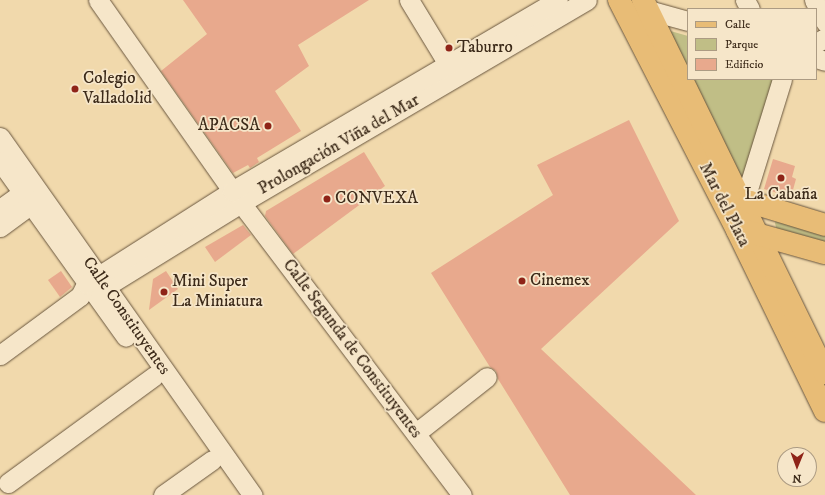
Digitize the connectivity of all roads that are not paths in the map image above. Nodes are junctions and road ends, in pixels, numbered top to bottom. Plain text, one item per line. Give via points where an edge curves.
1 (98, 0) edge
2 (409, 0) edge
3 (558, 0) edge
4 (587, 0) edge
5 (619, 0) edge
6 (814, 0) edge
7 (646, 5) edge
8 (687, 21) edge
9 (825, 23) edge
10 (452, 71) junction
11 (782, 80) edge
12 (0, 137) edge
13 (0, 161) edge
14 (32, 195) junction
15 (237, 197) junction
16 (732, 204) junction
17 (0, 209) edge
18 (825, 225) edge
19 (0, 227) edge
20 (747, 231) junction
21 (825, 254) edge
22 (93, 287) junction
23 (0, 355) edge
24 (825, 372) edge
25 (154, 376) junction
26 (487, 377) dead end
27 (825, 411) edge
28 (416, 433) junction
29 (212, 460) junction
30 (8, 484) edge
31 (163, 495) edge
32 (237, 495) edge
33 (253, 495) edge
34 (462, 495) edge

1 - 15 street
2 - 10 street
3 - 10 street, Prolongación Viña del Mar
4 - 10 street, Prolongación Viña del Mar
5 - 16 main road, Mar del Plata
6 - 9 street
7 - 8 street
7 - 16 main road
10 - 15 street, Prolongación Viña del Mar
11 - 16 street via 748,189
12 - 14 street, Calle Constituyentes
13 - 14 street, Calle Constituyentes
14 - 17 street
14 - 19 street
14 - 22 street, Calle Constituyentes
15 - 22 street, Prolongación Viña del Mar
15 - 28 street, Calle Segunda de Constituyentes
16 - 18 main road via 750,202
16 - 20 main road, Mar del Plata
20 - 21 main road
20 - 24 main road
20 - 27 main road, Mar del Plata
22 - 23 street, Prolongación Viña del Mar
22 - 25 street, Calle Constituyentes
22 - 33 street, Calle Constituyentes
25 - 29 street, Calle Constituyentes
25 - 30 street
26 - 28 street
28 - 34 street, Calle Segunda de Constituyentes
29 - 31 street
29 - 32 street, Calle Constituyentes

